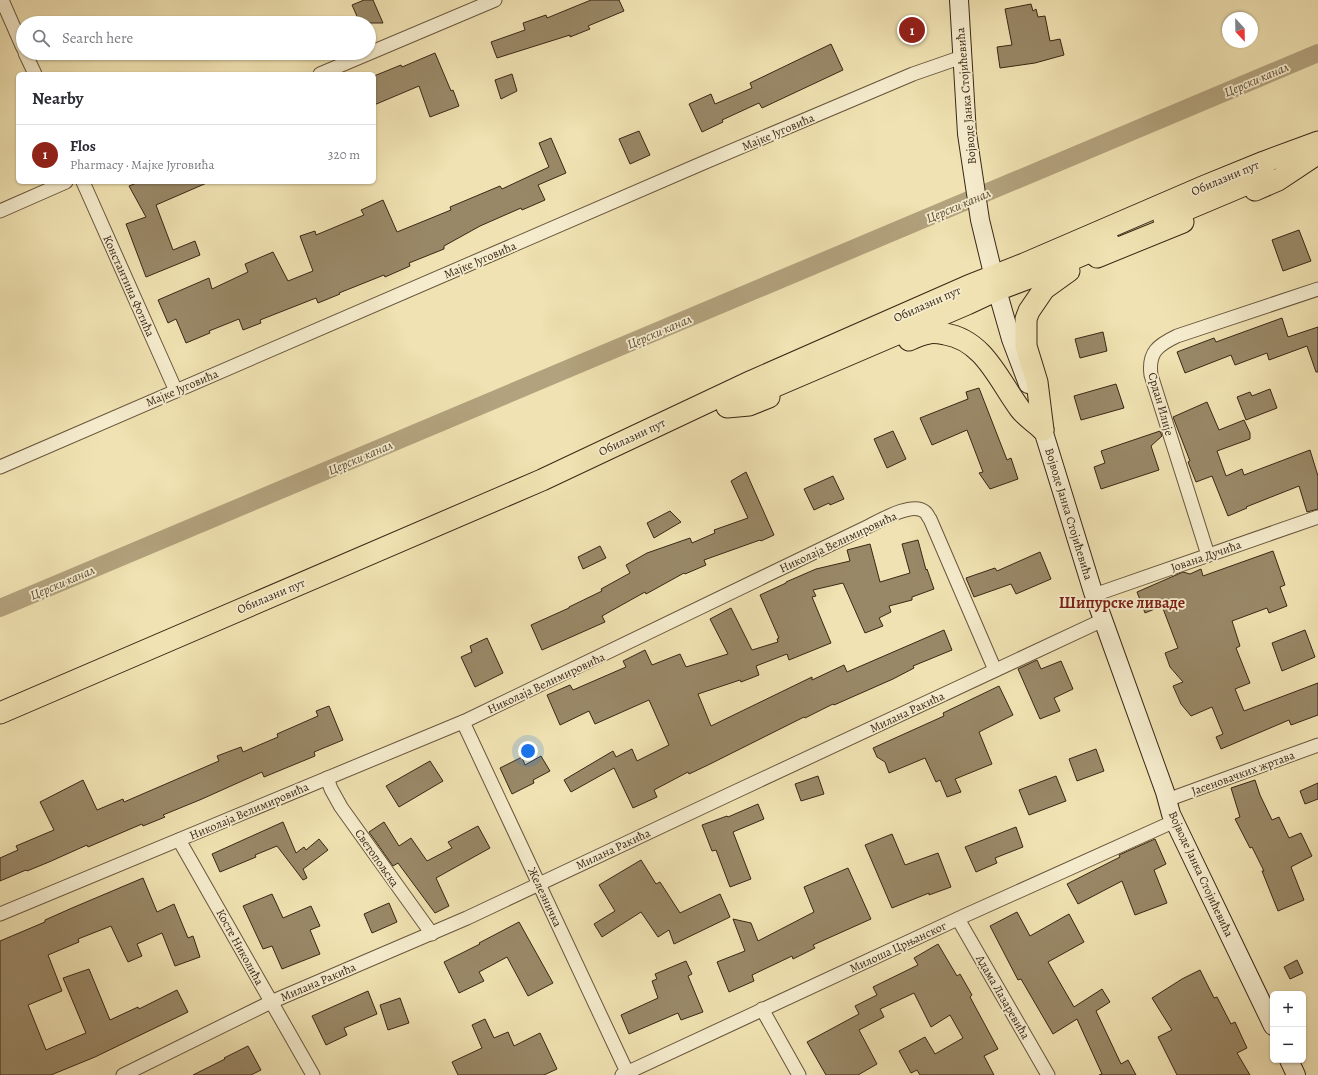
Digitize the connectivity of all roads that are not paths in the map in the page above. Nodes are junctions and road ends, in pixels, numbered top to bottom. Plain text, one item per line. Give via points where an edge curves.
1 (2, 0) edge
2 (495, 0) edge
3 (959, 0) edge
4 (16, 32) edge
5 (376, 50) edge
6 (962, 57) junction
7 (28, 60) edge
8 (353, 60) edge
9 (34, 72) edge
10 (325, 72) edge
11 (1318, 150) edge
12 (61, 184) edge
13 (84, 184) edge
14 (0, 211) edge
15 (995, 283) junction
16 (1318, 289) edge
17 (176, 391) junction
18 (727, 407) junction
19 (1043, 430) junction
20 (0, 467) edge
21 (542, 480) junction
22 (1318, 518) edge
23 (1208, 555) junction
24 (1094, 595) junction
25 (1103, 620) junction
26 (995, 670) junction
27 (0, 713) edge
28 (463, 722) junction
29 (1318, 745) edge
30 (327, 778) junction
31 (1168, 800) junction
32 (1175, 821) junction
33 (179, 840) junction
34 (539, 884) junction
35 (0, 914) edge
36 (958, 919) junction
37 (432, 934) junction
38 (271, 1002) junction
39 (762, 1010) junction
40 (1270, 1020) edge
41 (1290, 1063) edge
42 (625, 1074) edge
43 (123, 1075) edge
44 (313, 1075) edge
45 (799, 1075) edge
46 (1048, 1075) edge
47 (1296, 1075) edge

1 - 4 street
2 - 5 street
3 - 6 street, Војводе Јанка Стојићевића
6 - 15 street, Војводе Јанка Стојићевића via 967,134 980,220
6 - 17 street, Мајке Југовића via 913,74
7 - 9 street
8 - 10 street
11 - 15 main road, Обилазни пут via 1029,278
11 - 19 main road via 1278,180 1099,256 1064,274 1044,289 1026,319 1026,346 1038,382
12 - 14 street
13 - 17 street, Константина Фотића
15 - 18 main road, Обилазни пут via 967,304
15 - 19 street, Војводе Јанка Стојићевића
15 - 21 main road, Обилазни пут via 968,286 780,368
16 - 23 street, Срдан Илије via 1177,336 1160,345 1152,357 1151,375
17 - 20 street, Мајке Југовића
18 - 19 main road via 749,405 910,339 937,333 960,338 978,350 1022,411
18 - 21 main road, Обилазни пут
19 - 24 street, Војводе Јанка Стојићевића
21 - 27 main road, Обилазни пут
22 - 23 street, Јована Дучића
23 - 24 street, Јована Дучића
24 - 25 street, Војводе Јанка Стојићевића
25 - 26 street, Милана Ракића
25 - 31 street, Војводе Јанка Стојићевића
26 - 28 street, Николаја Велимировића via 930,519 924,511 916,508 896,513
26 - 34 street, Милана Ракића
28 - 30 street, Николаја Велимировића
28 - 34 street, Железничка
29 - 31 street, Јасеновачких жртава
30 - 33 street, Николаја Велимировића
30 - 37 street, Светопољска via 341,807
31 - 32 street, Војводе Јанка Стојићевића
32 - 36 street, Милоша Црњанског
32 - 40 street, Војводе Јанка Стојићевића
33 - 35 street, Николаја Велимировића
33 - 38 street, Косте Николића
34 - 37 street, Милана Ракића
34 - 42 street, Железничка
36 - 39 street, Милоша Црњанског
36 - 46 street, Адама Лазаревића
37 - 38 street, Милана Ракића
38 - 43 street, Милана Ракића
38 - 44 street, Косте Николића
39 - 42 street, Милоша Црњанског
39 - 45 street
41 - 47 street

